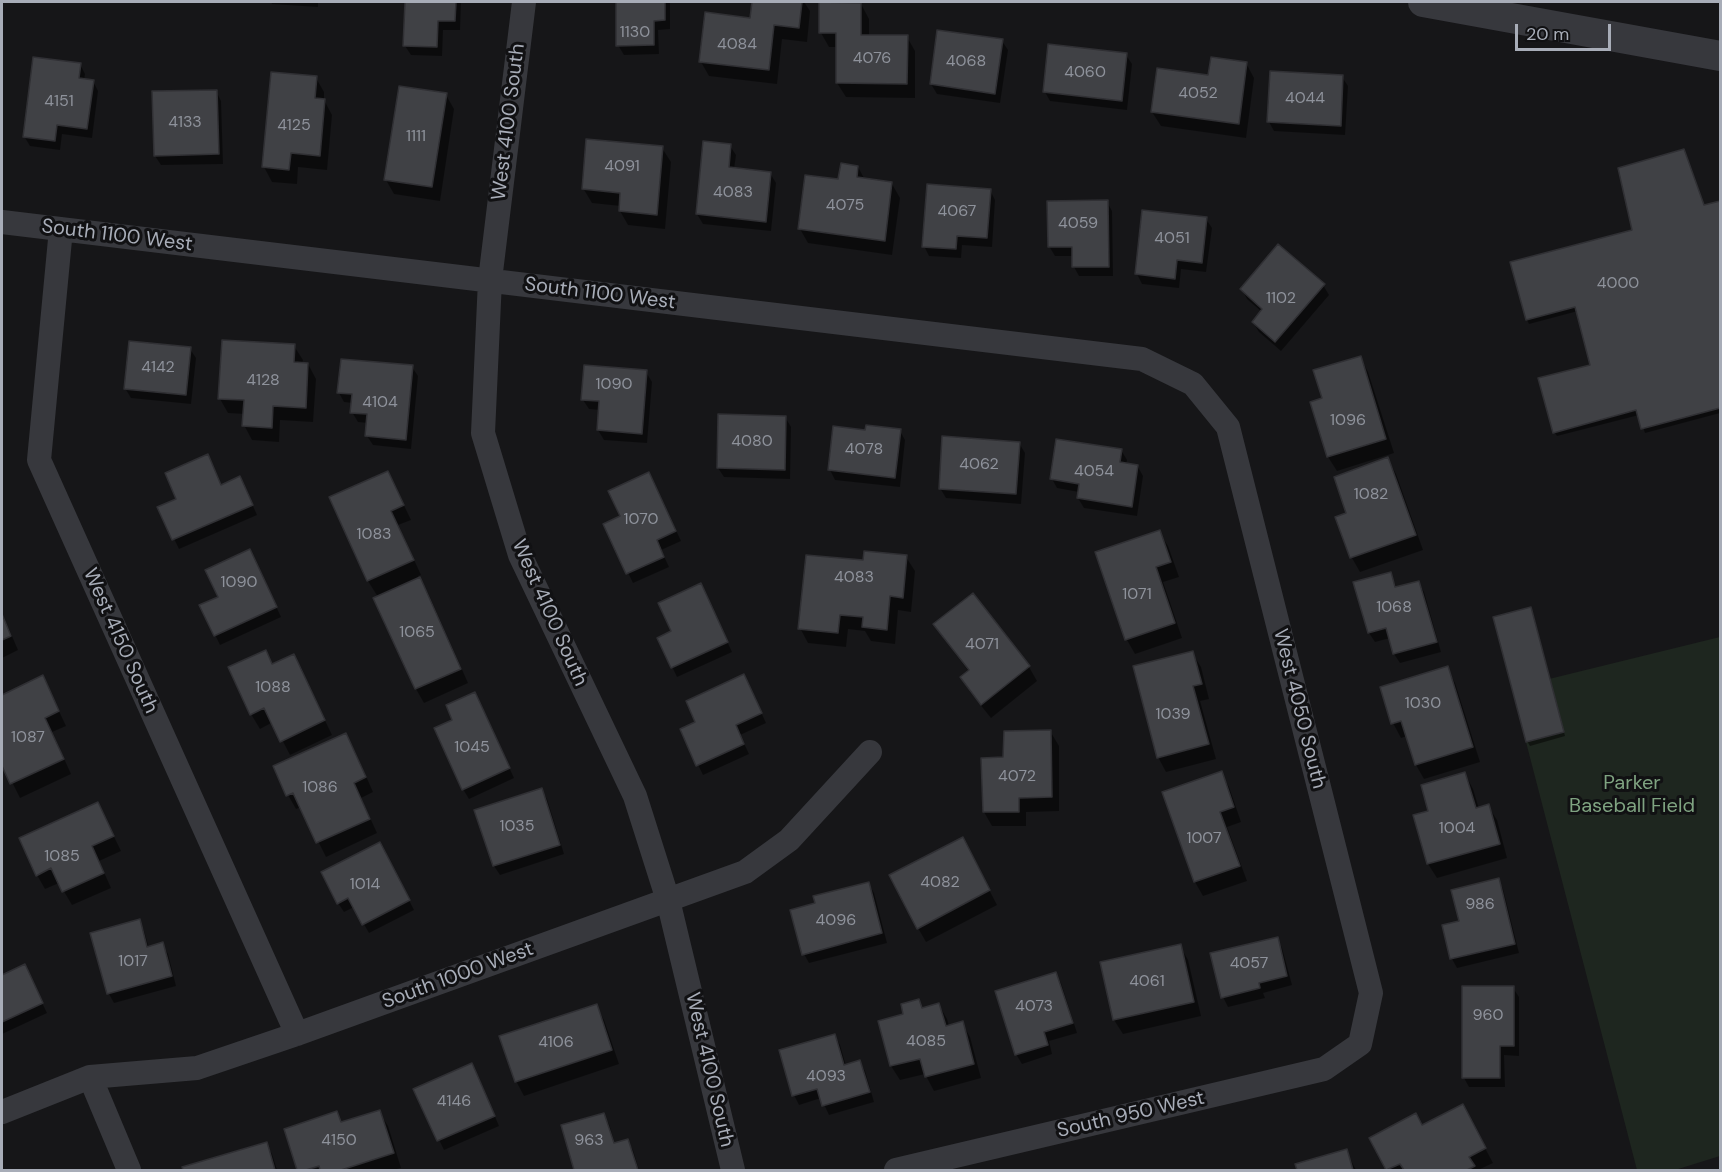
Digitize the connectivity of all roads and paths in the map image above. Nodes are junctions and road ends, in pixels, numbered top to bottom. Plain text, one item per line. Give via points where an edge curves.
1 (524, 2) edge
2 (1423, 2) edge
3 (1720, 56) edge
4 (2, 222) edge
5 (61, 229) junction
6 (490, 280) junction
7 (1193, 384) joint
8 (870, 752) dead end
9 (668, 900) junction
10 (297, 1034) junction
11 (1360, 1044) joint
12 (90, 1077) junction
13 (2, 1112) edge
14 (129, 1170) edge
15 (733, 1170) edge
16 (896, 1170) edge

1 - 6 street, West 4100 South
2 - 3 street
4 - 5 street, South 1100 West
5 - 6 street, South 1100 West
5 - 10 street, West 4150 South via 39,460
6 - 7 street, South 1100 West via 1142,359
6 - 9 street, West 4100 South via 483,434 520,555 635,796
7 - 11 street, West 4050 South via 1228,427 1371,993
8 - 9 street, South 1000 West via 789,840 745,872
9 - 10 street, South 1000 West
9 - 15 street, West 4100 South
10 - 12 street, South 1000 West via 197,1068
11 - 16 street, South 950 West via 1324,1069
12 - 13 street, South 1000 West
12 - 14 street

